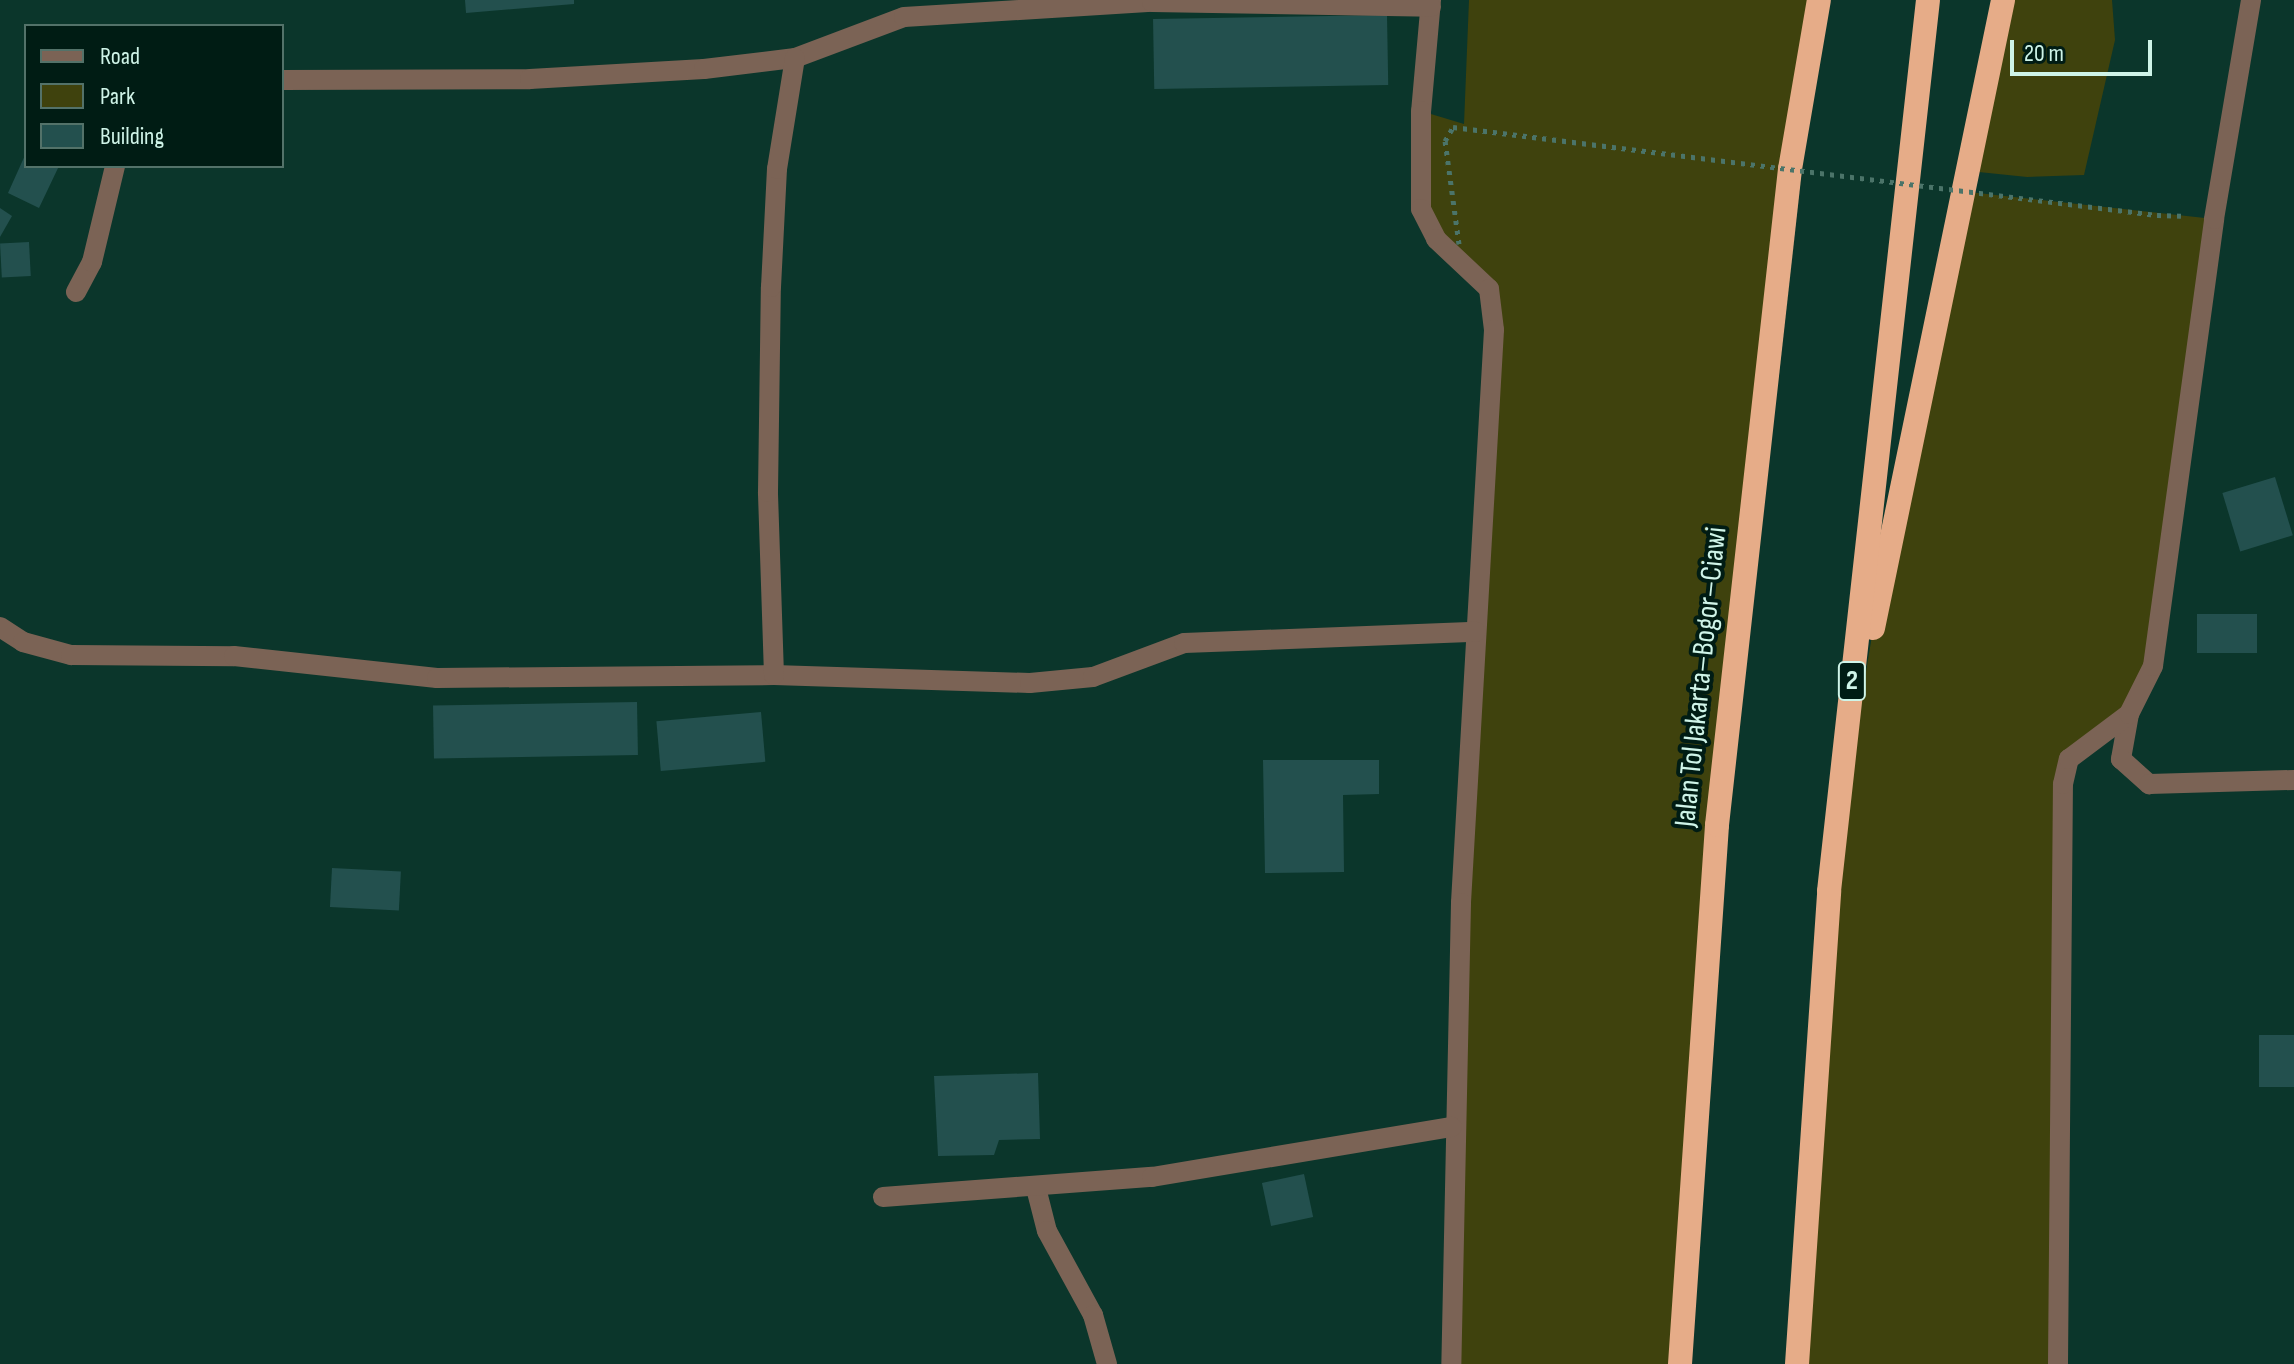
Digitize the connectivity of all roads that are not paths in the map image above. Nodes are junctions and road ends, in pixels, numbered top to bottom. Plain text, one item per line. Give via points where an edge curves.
1 (1819, 0) edge
2 (1928, 0) edge
3 (2003, 0) edge
4 (2251, 0) edge
5 (1431, 4) edge
6 (795, 58) junction
7 (284, 80) edge
8 (115, 168) edge
9 (76, 292) dead end
10 (0, 627) edge
11 (1476, 632) junction
12 (774, 675) junction
13 (2129, 714) junction
14 (2294, 780) edge
15 (1829, 891) junction
16 (1452, 1127) junction
17 (1036, 1188) junction
18 (883, 1197) dead end
19 (1107, 1364) edge
20 (1451, 1364) edge
21 (1680, 1364) edge
22 (1797, 1364) edge
23 (2058, 1364) edge

1 - 21 highway, Jalan Tol Jakarta–Bogor–Ciawi via 1790,169 1717,825
2 - 15 highway, 2
3 - 15 highway via 1891,523
4 - 13 street via 2214,219 2160,634 2145,692
5 - 6 street via 1152,2 904,17
5 - 11 street via 1421,111 1421,209 1436,239 1484,280 1493,302
6 - 7 street via 530,79
6 - 12 street via 777,169 771,287
8 - 9 street via 92,262
10 - 12 street via 23,642 71,655 234,656 437,678
11 - 12 street via 1184,643 1064,682
11 - 16 street
13 - 14 street via 2121,759 2149,784
13 - 23 street via 2076,751 2063,784
15 - 22 highway, 2
16 - 17 street via 1209,1169
16 - 20 street
17 - 18 street
17 - 19 street via 1047,1231 1101,1333

